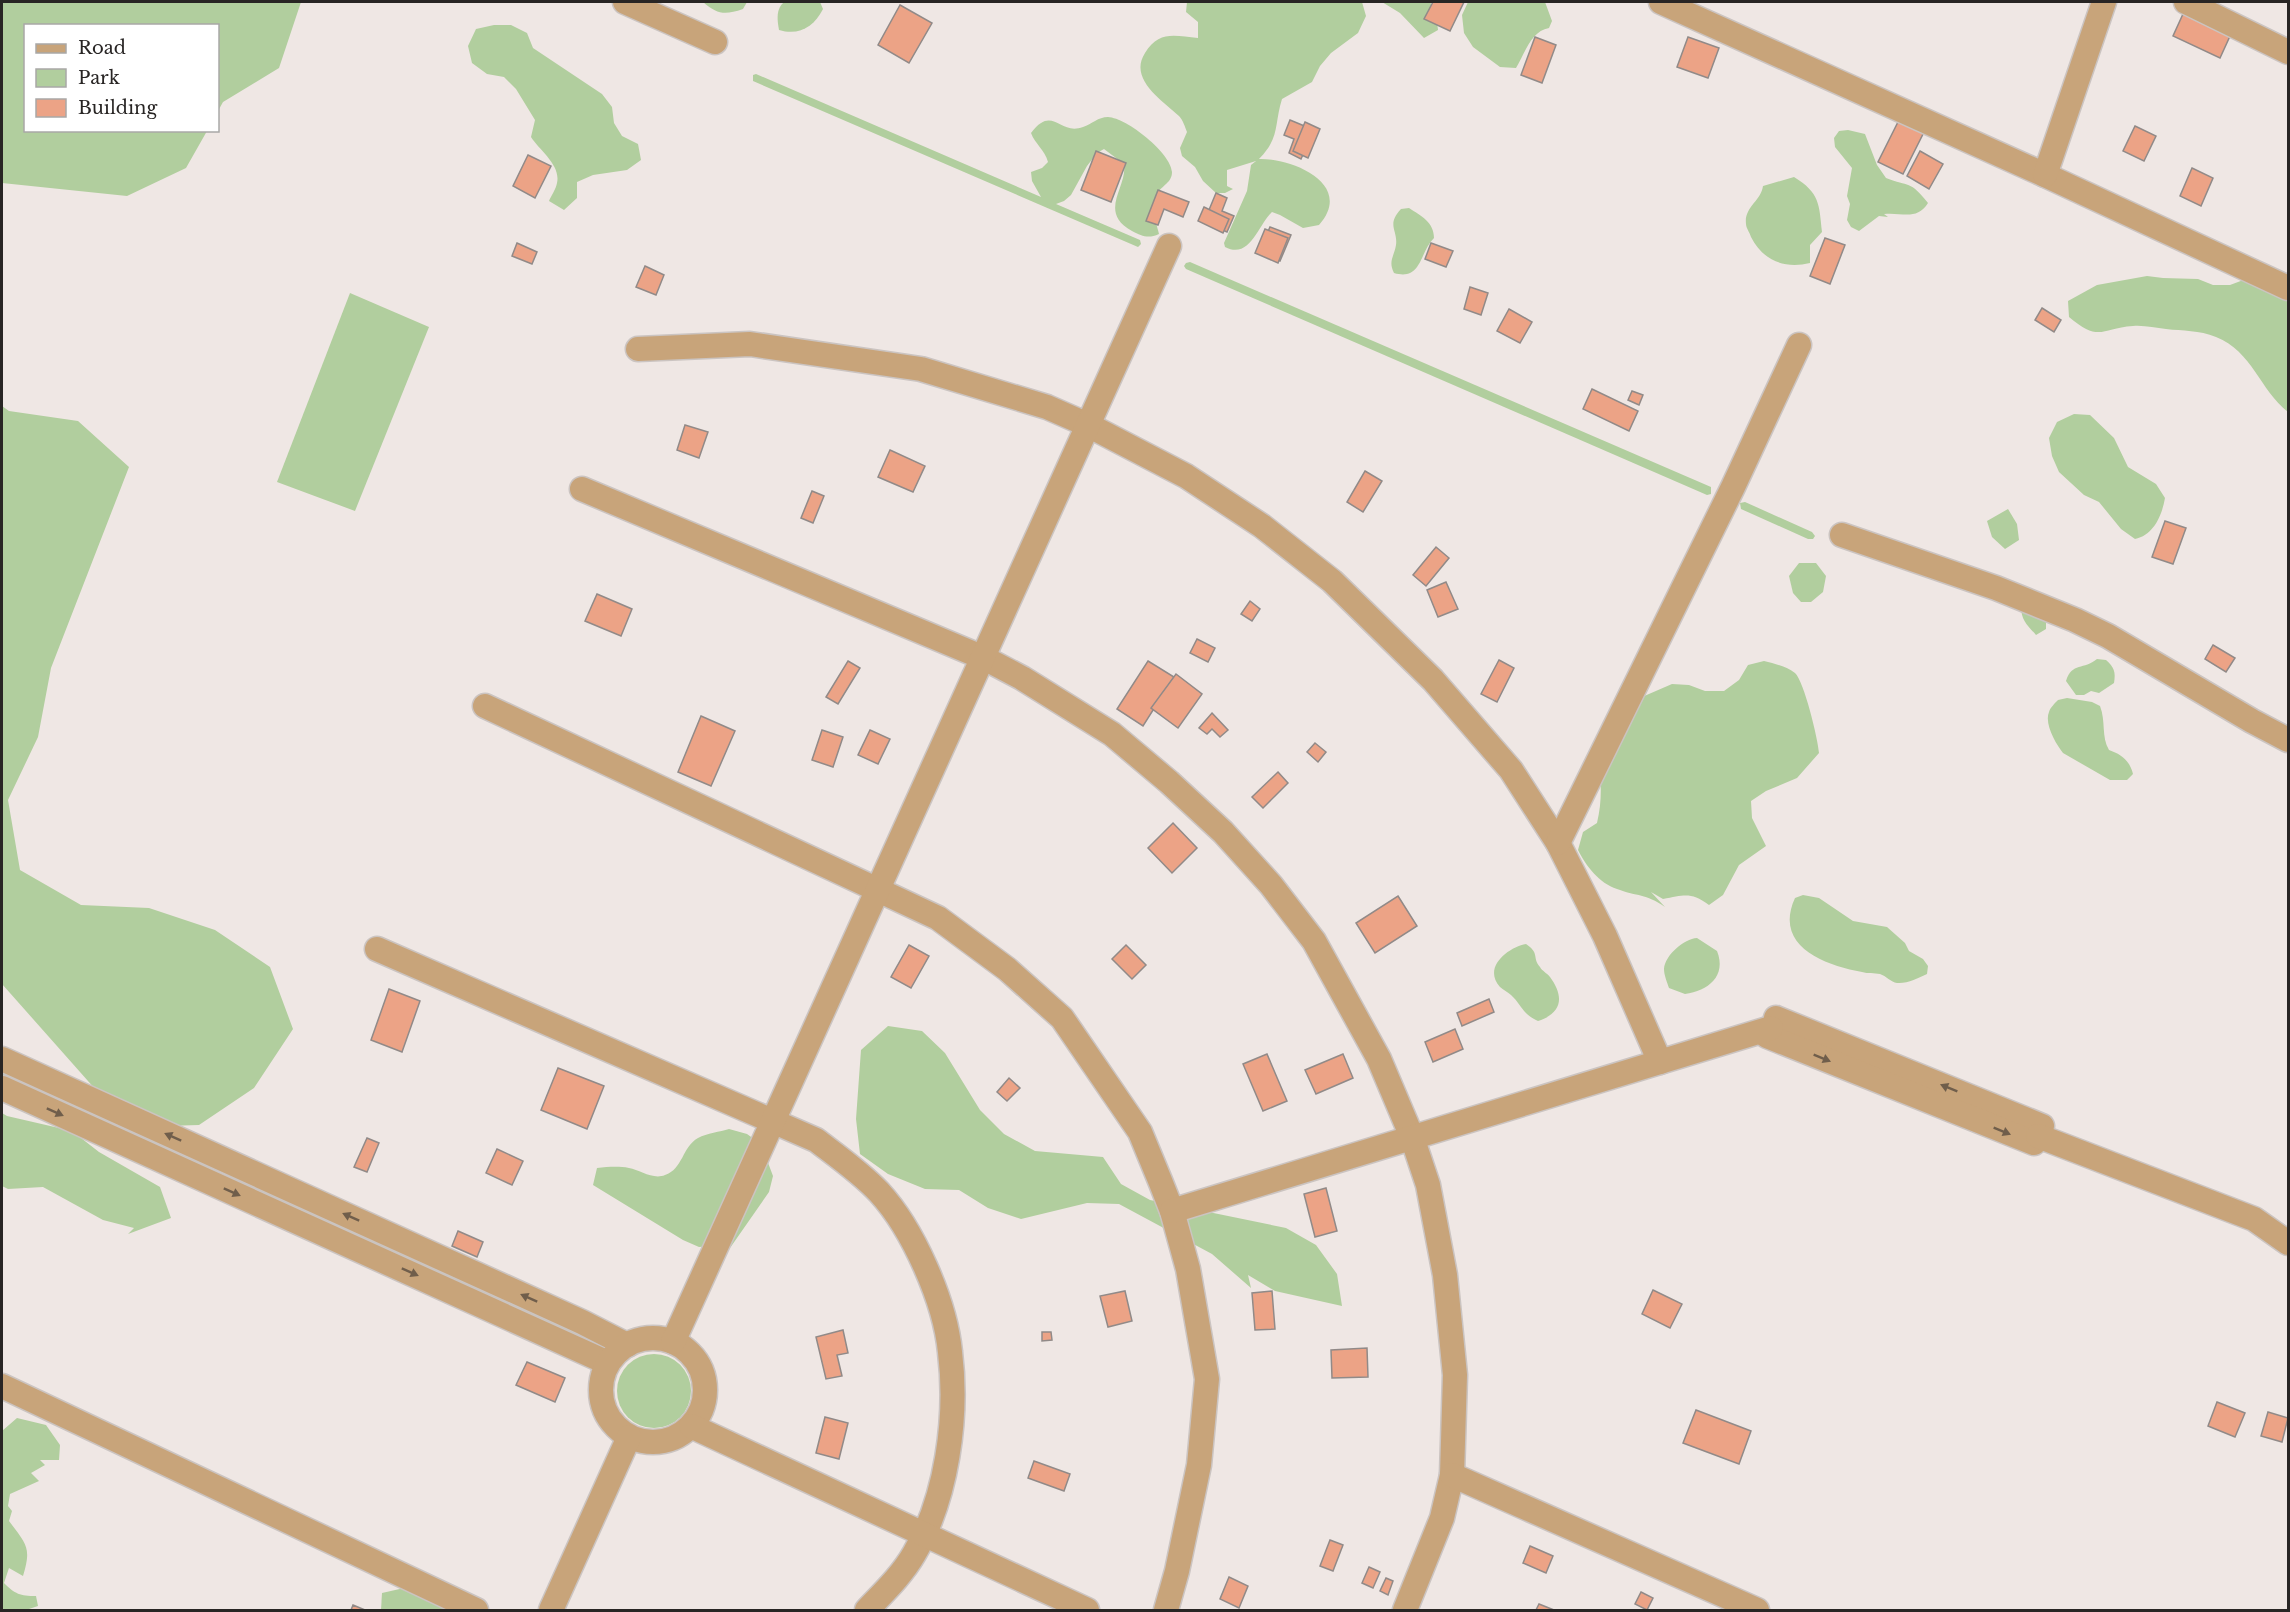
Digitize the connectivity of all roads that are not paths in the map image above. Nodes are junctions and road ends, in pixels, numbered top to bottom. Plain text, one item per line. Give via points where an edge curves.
1 (625, 2) edge
2 (1661, 2) edge
3 (2104, 2) edge
4 (2186, 2) edge
5 (715, 42) dead end
6 (2289, 52) edge
7 (2045, 175) junction
8 (1169, 246) dead end
9 (2289, 288) edge
10 (1799, 345) dead end
11 (638, 349) dead end
12 (1089, 425) junction
13 (582, 489) dead end
14 (1842, 535) dead end
15 (984, 658) junction
16 (485, 706) dead end
17 (2289, 740) edge
18 (1558, 843) junction
19 (879, 889) junction
20 (377, 949) dead end
21 (2, 1059) edge
22 (1660, 1062) junction
23 (2, 1088) edge
24 (774, 1122) junction
25 (1412, 1137) junction
26 (1172, 1211) junction
27 (2289, 1243) edge
28 (673, 1342) junction
29 (627, 1345) junction
30 (608, 1363) junction
31 (2, 1386) edge
32 (691, 1426) junction
33 (629, 1437) junction
34 (1452, 1475) junction
35 (924, 1535) junction
36 (476, 1611) edge
37 (550, 1611) edge
38 (867, 1611) edge
39 (1087, 1611) edge
40 (1166, 1611) edge
41 (1405, 1611) edge
42 (1756, 1611) edge

1 - 5 street
2 - 7 street
3 - 7 street
4 - 6 street
7 - 9 street
8 - 12 street
10 - 18 street
11 - 12 street via 750,344 921,369 1047,407
12 - 15 street
12 - 18 street via 1186,476 1262,526 1332,581 1433,680 1511,770
13 - 15 street
14 - 17 street via 2075,620
15 - 19 street
15 - 25 street via 1112,734 1223,832 1271,885 1314,941 1342,989 1379,1059
16 - 19 street
18 - 22 street via 1605,936
19 - 24 street
19 - 26 street via 938,918 1007,969 1062,1018 1140,1132
20 - 24 street
29 -> 21 street
22 - 25 street
22 - 27 street via 1772,1027 2254,1219
23 -> 30 street
24 - 28 street
24 - 35 street via 816,1140 879,1192 902,1222 939,1304 950,1351 952,1416 935,1508
25 - 26 street
25 - 34 street via 1428,1185 1445,1275 1455,1375
26 - 40 street via 1188,1269 1207,1379 1199,1465
28 - 29 street via 642,1339
28 - 32 street via 698,1364 704,1380 700,1413
29 - 30 street
30 - 33 street via 602,1379 605,1413
31 - 36 street
32 - 33 street via 662,1442
32 - 35 street
33 - 37 street
34 - 41 street via 1442,1518
34 - 42 street
35 - 38 street via 913,1556
35 - 39 street

